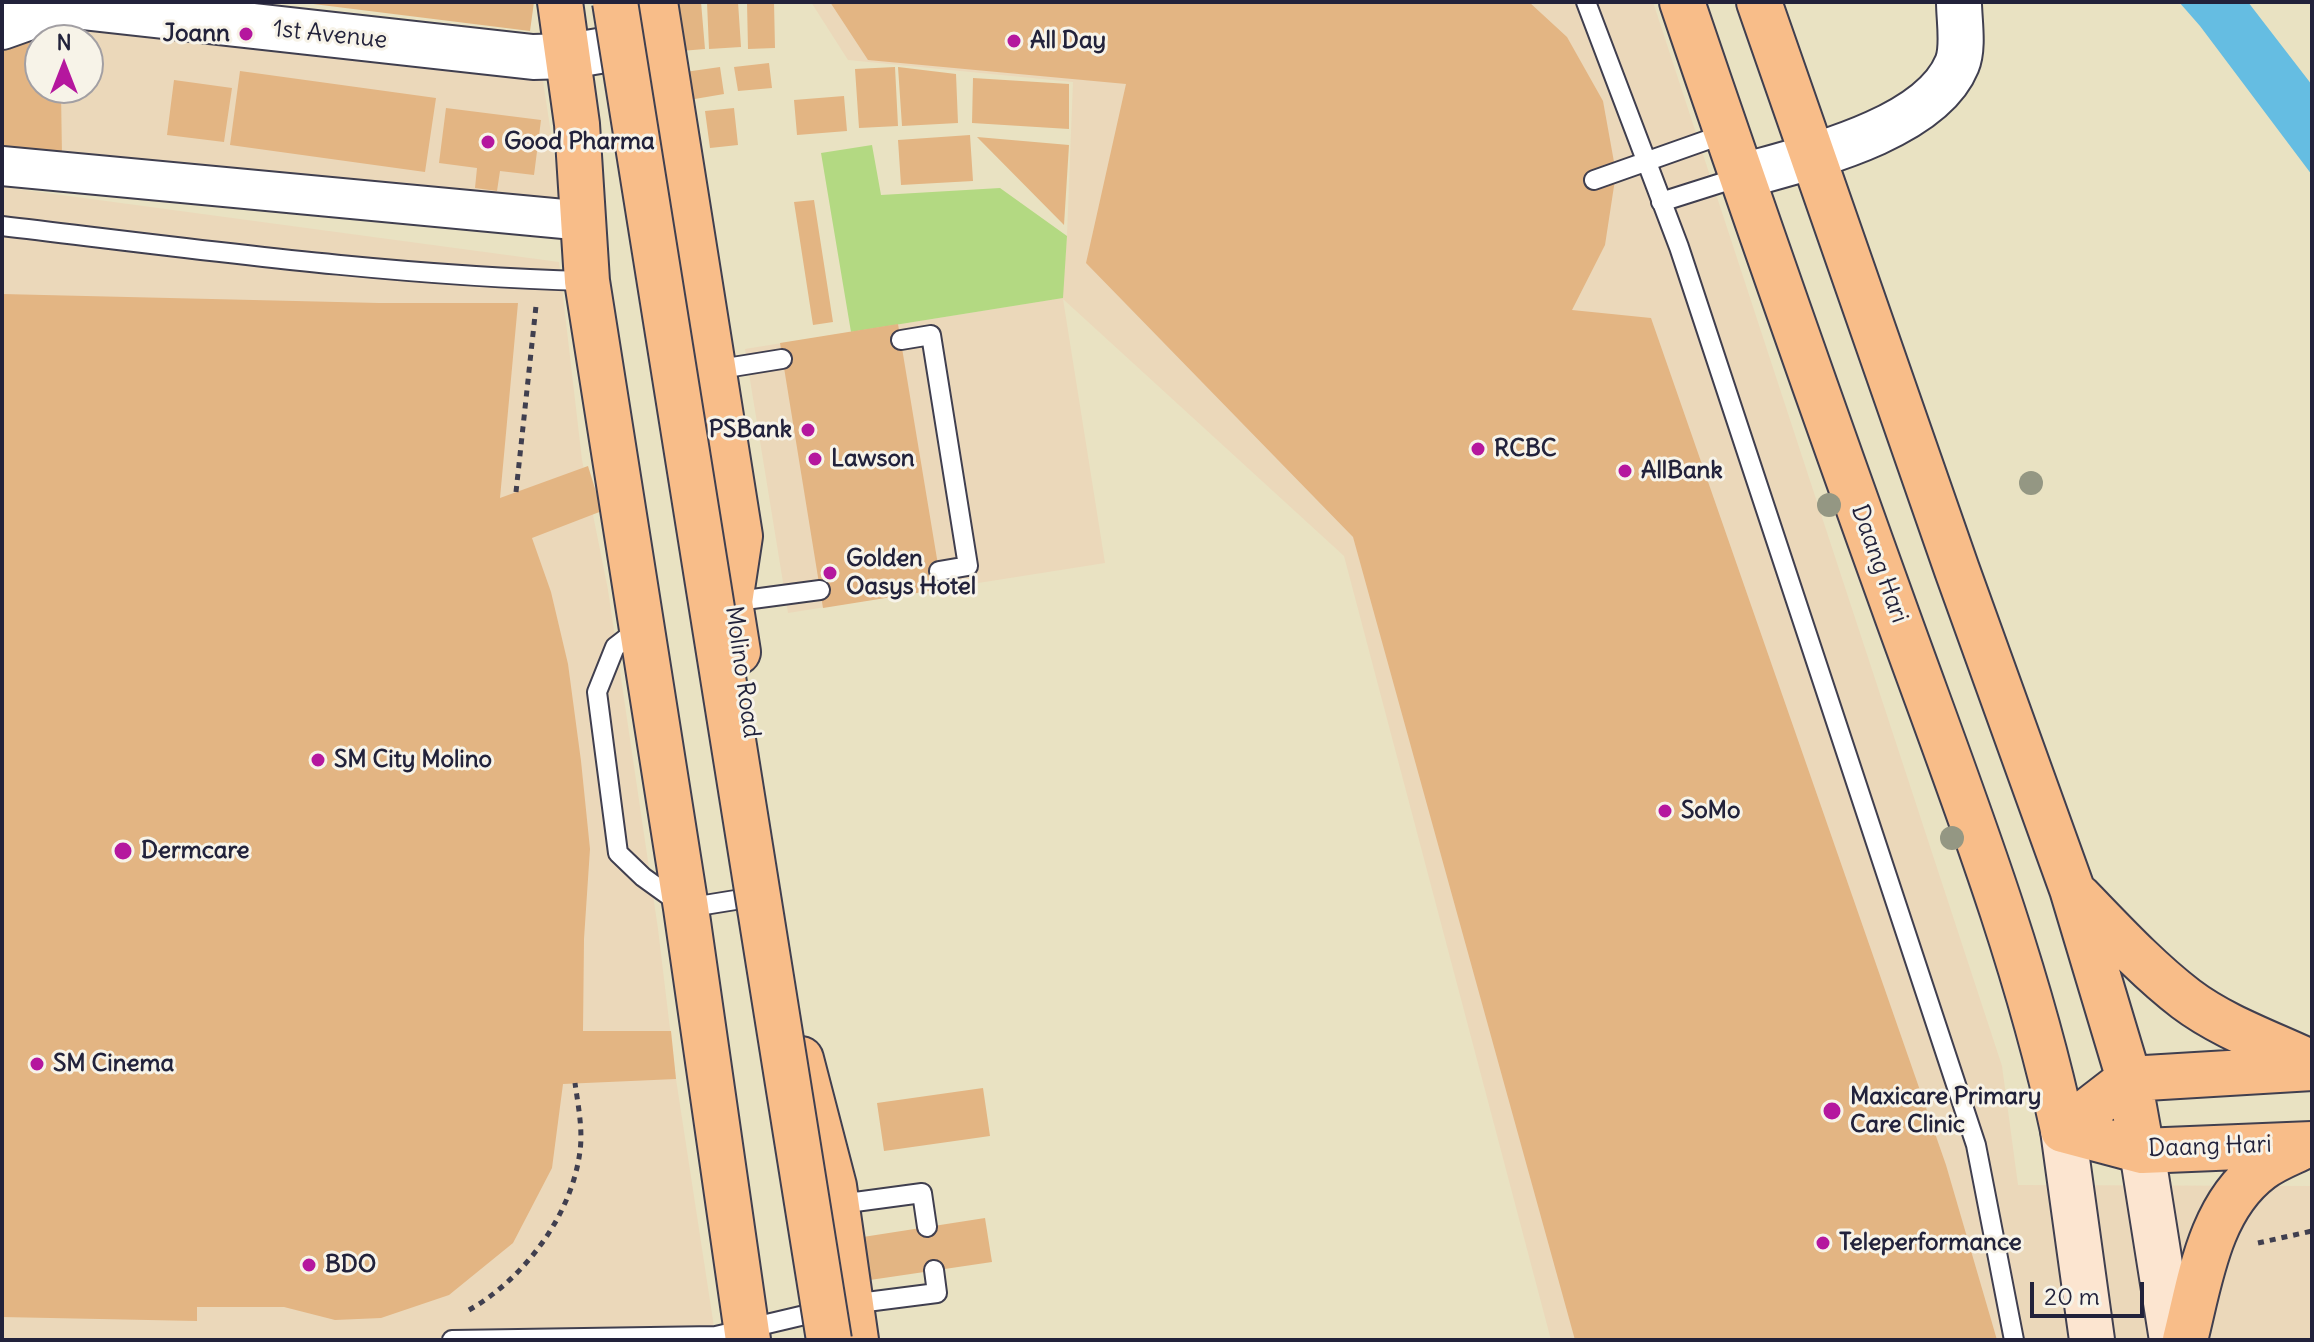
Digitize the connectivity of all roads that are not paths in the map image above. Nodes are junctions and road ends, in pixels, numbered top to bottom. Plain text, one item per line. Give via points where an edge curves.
1 (560, 2) edge
2 (588, 2) edge
3 (615, 2) edge
4 (1586, 2) edge
5 (1682, 2) edge
6 (1759, 2) edge
7 (1959, 2) edge
8 (658, 21) edge
9 (2, 27) edge
10 (569, 56) junction
11 (1727, 133) junction
12 (1813, 156) junction
13 (1647, 163) junction
14 (2, 166) edge
15 (1743, 176) junction
16 (1594, 180) dead end
17 (1661, 202) junction
18 (585, 221) junction
19 (2, 226) edge
20 (587, 281) junction
21 (901, 340) dead end
22 (782, 359) dead end
23 (712, 370) junction
24 (939, 571) dead end
25 (820, 590) dead end
26 (730, 602) junction
27 (643, 625) junction
28 (2072, 889) junction
29 (774, 894) junction
30 (686, 908) junction
31 (2312, 1066) edge
32 (2129, 1079) junction
33 (2063, 1130) junction
34 (2309, 1144) edge
35 (2142, 1151) junction
36 (834, 1186) junction
37 (927, 1227) dead end
38 (934, 1270) dead end
39 (845, 1328) edge
40 (748, 1335) edge
41 (452, 1340) edge
42 (801, 1340) edge
43 (2014, 1340) edge
44 (2092, 1340) edge
45 (2172, 1340) edge
46 (2185, 1340) edge

1 - 10 main road
2 - 42 main road, Molino Road
3 - 39 main road, Molino Road, bridge
4 - 13 lane
5 - 11 main road, Daang Hari
6 - 12 main road
7 - 12 street via 1959,60 1948,83 1929,103 1876,132
8 - 10 street, 1st Avenue
8 - 23 main road, Molino Road
9 - 10 street, 1st Avenue via 64,5 533,57
10 - 18 main road
11 - 12 street
11 - 13 lane
11 - 15 main road, Daang Hari
12 - 15 street
12 - 28 main road
13 - 16 lane
13 - 17 lane
14 - 18 street
15 - 17 lane
15 - 33 main road, Daang Hari via 2001,904 2045,1049
17 - 43 lane via 1976,1145
18 - 20 main road
19 - 20 lane via 330,264
20 - 27 main road
21 - 24 lane via 931,335 968,566
22 - 23 lane
23 - 26 main road, Molino Road via 740,536
25 - 26 lane
26 - 29 main road, Molino Road
27 - 30 main road
27 - 30 lane via 615,647 597,692 618,853
28 - 31 main road via 2187,1000
28 - 32 main road
29 - 30 lane
29 - 36 main road, Molino Road via 802,1066
30 - 40 main road
31 - 32 main road
32 - 33 main road
32 - 35 main road
33 - 35 main road, Daang Hari
33 - 44 main road
34 - 35 main road, Daang Hari
34 - 46 main road via 2261,1169 2236,1195 2211,1238
35 - 45 main road
36 - 37 lane via 855,1202 922,1193
36 - 39 main road, Molino Road
38 - 39 lane via 937,1293
39 - 40 lane
40 - 41 lane

